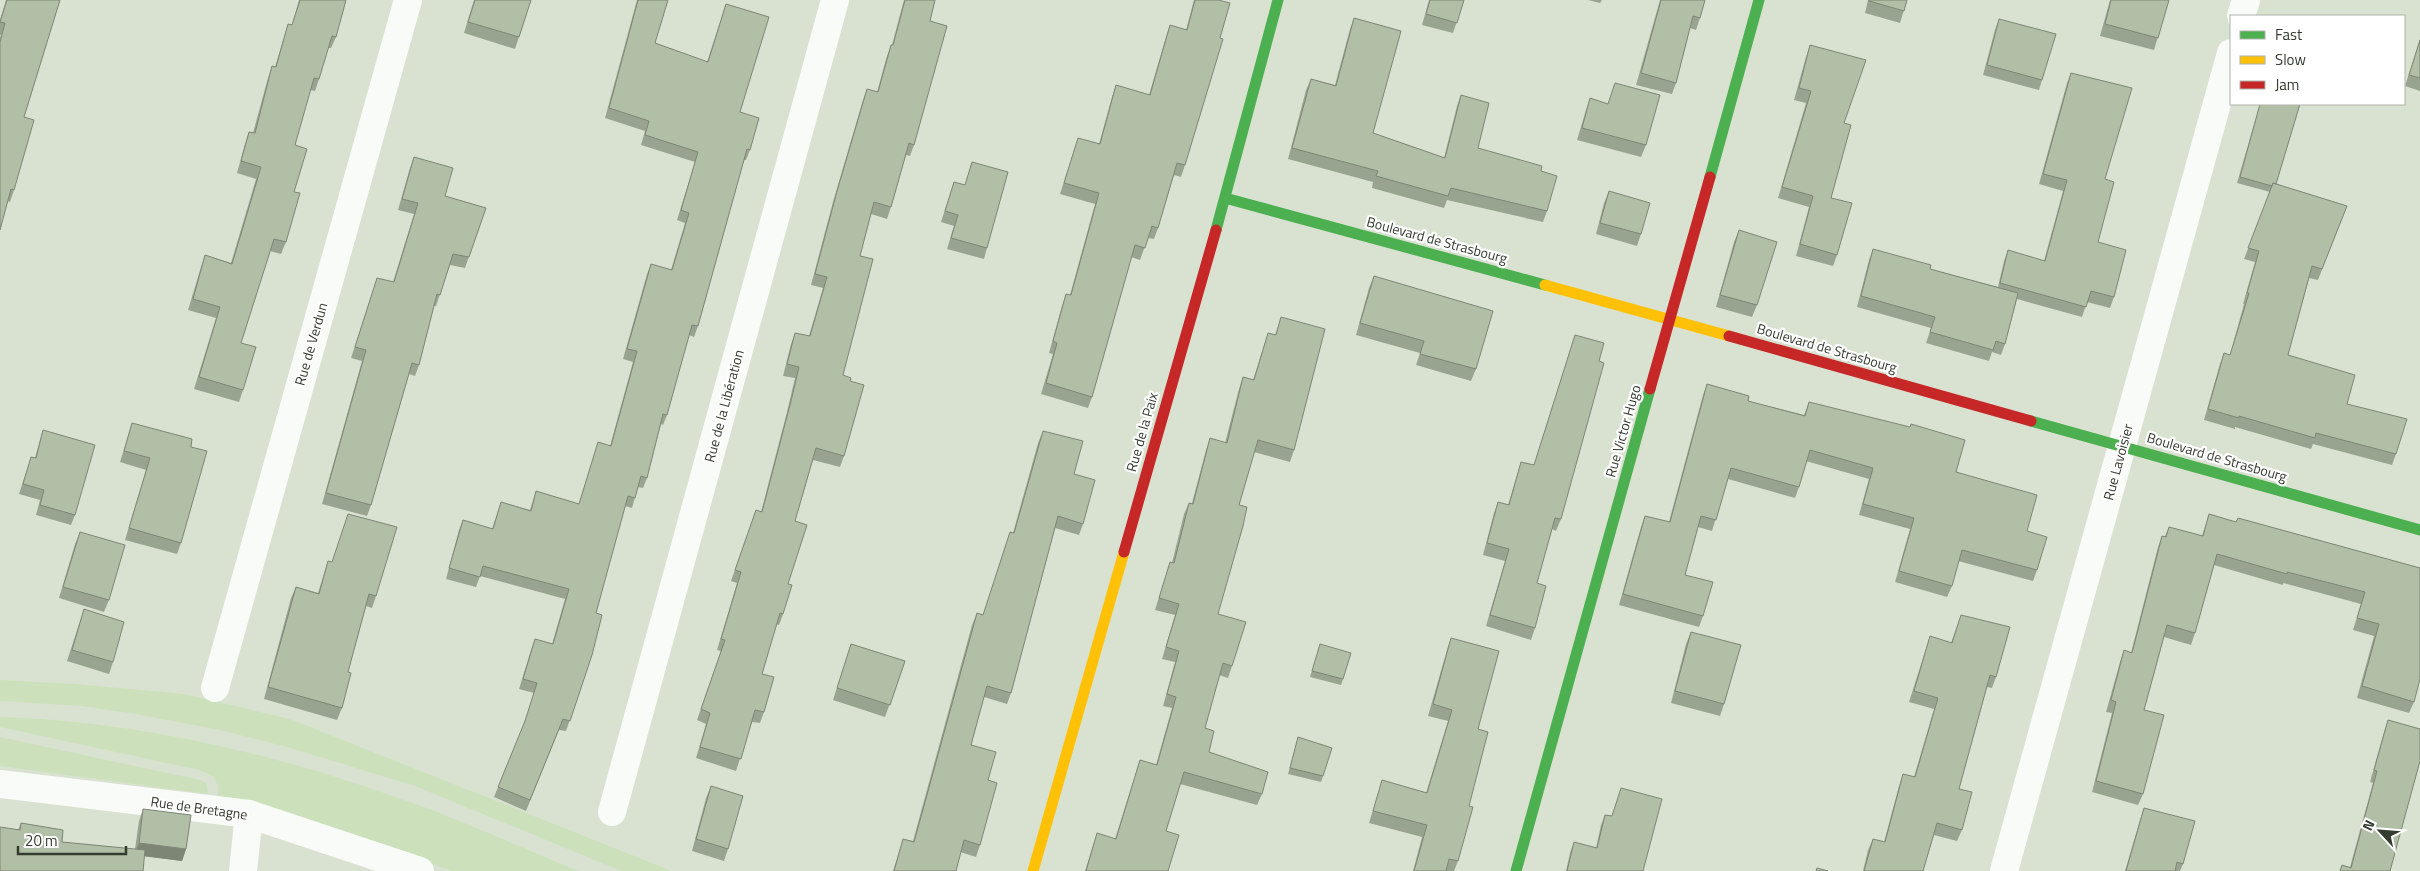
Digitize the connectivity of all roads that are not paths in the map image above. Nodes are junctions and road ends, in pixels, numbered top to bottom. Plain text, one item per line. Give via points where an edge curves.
1 (408, 0) edge
2 (835, 0) edge
3 (1278, 0) edge
4 (1759, 0) edge
5 (2246, 0) edge
6 (2242, 15) edge
7 (2230, 57) edge
8 (1225, 198) junction
9 (1670, 319) junction
10 (2122, 446) junction
11 (2420, 530) edge
12 (215, 688) dead end
13 (0, 784) edge
14 (612, 812) dead end
15 (248, 814) junction
16 (243, 871) edge
17 (420, 871) edge
18 (1033, 871) edge
19 (1516, 871) edge
20 (2004, 871) edge

1 - 12 street, Rue de Verdun
2 - 14 street, Rue de la Libération
3 - 8 street, Rue de la Paix
4 - 9 street, Rue Victor Hugo
5 - 6 street
7 - 10 street, Rue Lavoisier
8 - 9 street, Boulevard de Strasbourg
8 - 18 street, Rue de la Paix
9 - 10 street, Boulevard de Strasbourg
9 - 19 street, Rue Victor Hugo
10 - 11 street, Boulevard de Strasbourg
10 - 20 street, Rue Lavoisier
13 - 15 street, Rue de Bretagne
15 - 16 street
15 - 17 street, Rue de Bretagne

